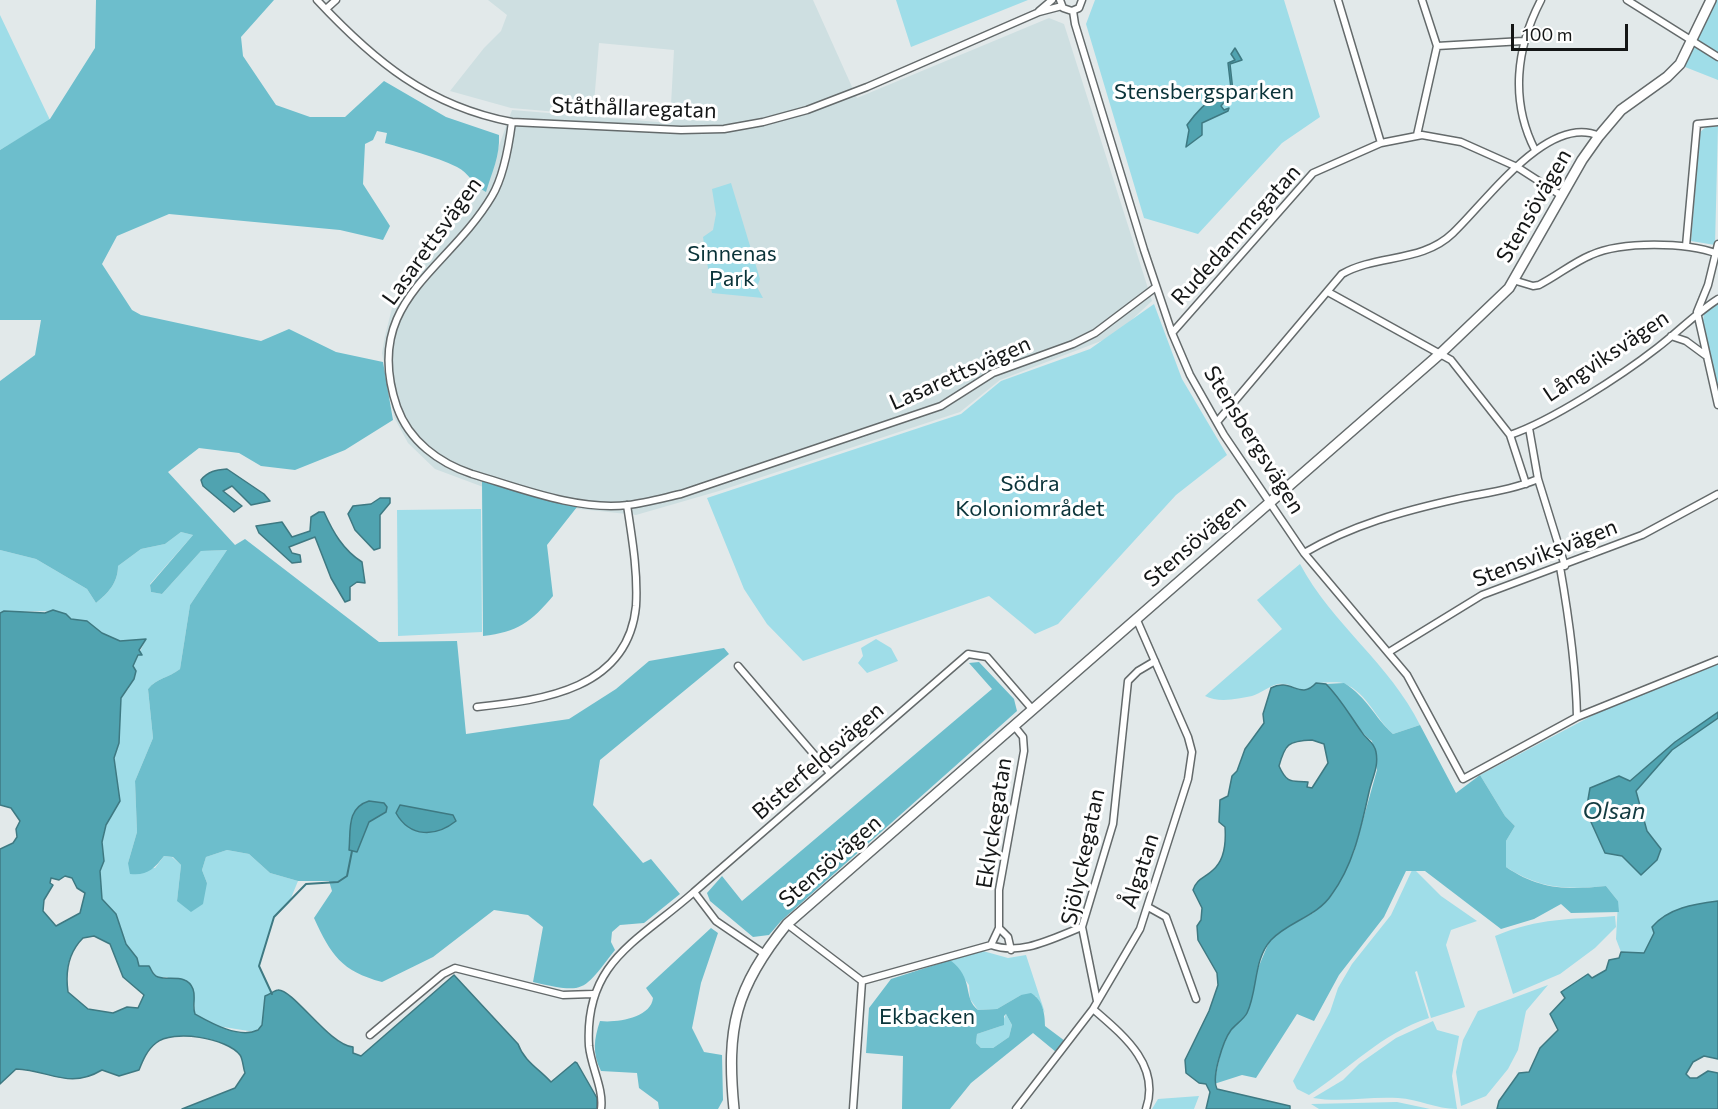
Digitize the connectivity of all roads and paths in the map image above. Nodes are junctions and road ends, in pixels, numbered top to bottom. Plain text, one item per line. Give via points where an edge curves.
1 (317, 0) edge
2 (336, 0) edge
3 (1052, 0) edge
4 (1082, 0) edge
5 (1338, 0) edge
6 (1422, 0) edge
7 (1541, 0) edge
8 (1627, 0) edge
9 (1711, 0) edge
10 (1061, 3) edge
11 (326, 9) junction
12 (1073, 11) junction
13 (1039, 12) junction
14 (1523, 41) junction
15 (1693, 41) junction
16 (1437, 46) junction
17 (1718, 57) edge
18 (512, 122) junction
19 (1718, 123) edge
20 (1417, 135) junction
21 (1599, 136) junction
22 (1381, 143) junction
23 (1535, 150) junction
24 (1517, 167) junction
25 (1562, 195) junction
26 (1718, 244) edge
27 (1686, 246) junction
28 (1717, 253) edge
29 (1718, 264) edge
30 (1513, 280) junction
31 (1156, 287) junction
32 (1328, 292) junction
33 (1718, 299) edge
34 (1697, 312) junction
35 (1172, 333) junction
36 (1671, 336) junction
37 (1441, 353) junction
38 (1705, 355) junction
39 (1718, 405) edge
40 (1217, 422) junction
41 (1529, 428) junction
42 (1510, 435) junction
43 (1538, 479) junction
44 (1526, 484) junction
45 (1718, 494) edge
46 (1269, 502) junction
47 (627, 505) junction
48 (1304, 553) junction
49 (1562, 566) junction
50 (1136, 618) junction
51 (1389, 652) junction
52 (1718, 660) edge
53 (1155, 661) junction
54 (738, 666) dead end
55 (477, 708) dead end
56 (1033, 710) junction
57 (1577, 717) junction
58 (1015, 727) junction
59 (830, 773) junction
60 (694, 892) junction
61 (1148, 907) junction
62 (787, 924) junction
63 (1082, 927) junction
64 (999, 928) junction
65 (991, 945) junction
66 (1011, 950) junction
67 (763, 953) junction
68 (862, 981) junction
69 (593, 994) junction
70 (1196, 999) dead end
71 (1097, 1001) junction
72 (1093, 1009) junction
73 (370, 1035) dead end
74 (602, 1109) edge
75 (734, 1109) edge
76 (853, 1109) edge
77 (1016, 1109) edge
78 (1146, 1109) edge

1 - 11 street, Ståthållaregatan
2 - 11 street
3 - 13 street, Ståthållaregatan
4 - 12 street
5 - 22 street
6 - 16 street
7 - 14 street
8 - 15 street
9 - 15 street, Stensövägen
10 - 12 street, Ståthållaregatan
10 - 13 street, Ståthållaregatan
11 - 18 street, Ståthållaregatan via 378,61 408,82 457,107
12 - 31 street, Stensbergsvägen via 1108,138
13 - 18 street, Ståthållaregatan via 867,87 763,122 724,129 681,130
14 - 16 street
14 - 23 street via 1519,94 1524,125
15 - 17 street
15 - 21 street, Stensövägen via 1680,64 1621,110
16 - 20 street
18 - 47 street, Lasarettsvägen via 493,195 419,284 397,317 388,358 393,394 401,417 424,448 458,470 541,494 593,504
19 - 27 street via 1697,124
20 - 22 street, Rudedammsgatan
20 - 24 street, Rudedammsgatan via 1461,142
21 - 23 street via 1578,131
21 - 25 street, Stensövägen
22 - 35 street, Rudedammsgatan via 1313,173
23 - 24 street
24 - 25 street, Rudedammsgatan
24 - 32 street via 1452,235 1436,246 1407,257 1352,268
25 - 30 street, Stensövägen
26 - 28 street
27 - 28 street
27 - 30 street via 1613,249 1593,254 1539,285
28 - 29 street
28 - 34 street
30 - 37 street, Stensövägen
31 - 35 street, Stensbergsvägen
31 - 47 street, Lasarettsvägen via 1095,333 993,373 941,406 681,494
32 - 37 street
32 - 40 street
33 - 34 street, Långviksvägen
34 - 36 street, Långviksvägen
34 - 38 street
35 - 40 street, Stensbergsvägen
36 - 38 street
36 - 41 street, Långviksvägen
37 - 42 street via 1451,360
37 - 46 street, Stensövägen
38 - 39 street
40 - 46 street, Stensbergsvägen
41 - 42 street, Långviksvägen
41 - 43 street
42 - 44 street
43 - 44 street
43 - 49 street
44 - 48 street via 1416,508 1364,524
45 - 49 street, Stensviksvägen via 1642,535
46 - 48 street, Stensbergsvägen
46 - 50 street, Stensövägen
47 - 55 street via 636,570 636,607 628,639 614,659 594,678 564,693
48 - 51 street, Stensbergsvägen
49 - 51 street, Stensviksvägen via 1482,595
49 - 57 street via 1576,666
50 - 53 street, Ålgatan
50 - 56 street, Stensövägen
51 - 57 street, Stensbergsvägen via 1407,675 1463,779
52 - 57 street
53 - 61 street, Ålgatan via 1192,752 1188,779
53 - 63 street, Sjölyckegatan via 1128,681 1113,824
54 - 59 street
56 - 58 street, Stensövägen
56 - 59 street, Bisterfeldsvägen via 987,657 968,654
58 - 62 street, Stensövägen
58 - 64 street, Eklyckegatan via 1023,737 1024,751 999,890
59 - 60 street, Bisterfeldsvägen
60 - 67 street via 716,921
60 - 69 street, Bisterfeldsvägen via 631,943 610,966
61 - 70 street via 1166,917
61 - 71 street, Ålgatan via 1124,958
62 - 67 street, Stensövägen
62 - 68 street
63 - 66 street via 1024,949
63 - 71 street, Sjölyckegatan
64 - 65 street, Eklyckegatan
64 - 66 street, Eklyckegatan via 1008,937
65 - 66 street
65 - 68 street
67 - 75 street, Stensövägen via 746,986 733,1028 730,1049
68 - 76 street
69 - 73 street via 563,995 455,968
69 - 74 street via 589,1046
71 - 72 street, Ålgatan
72 - 77 street, Ålgatan
72 - 78 street via 1128,1040 1145,1066 1150,1097

